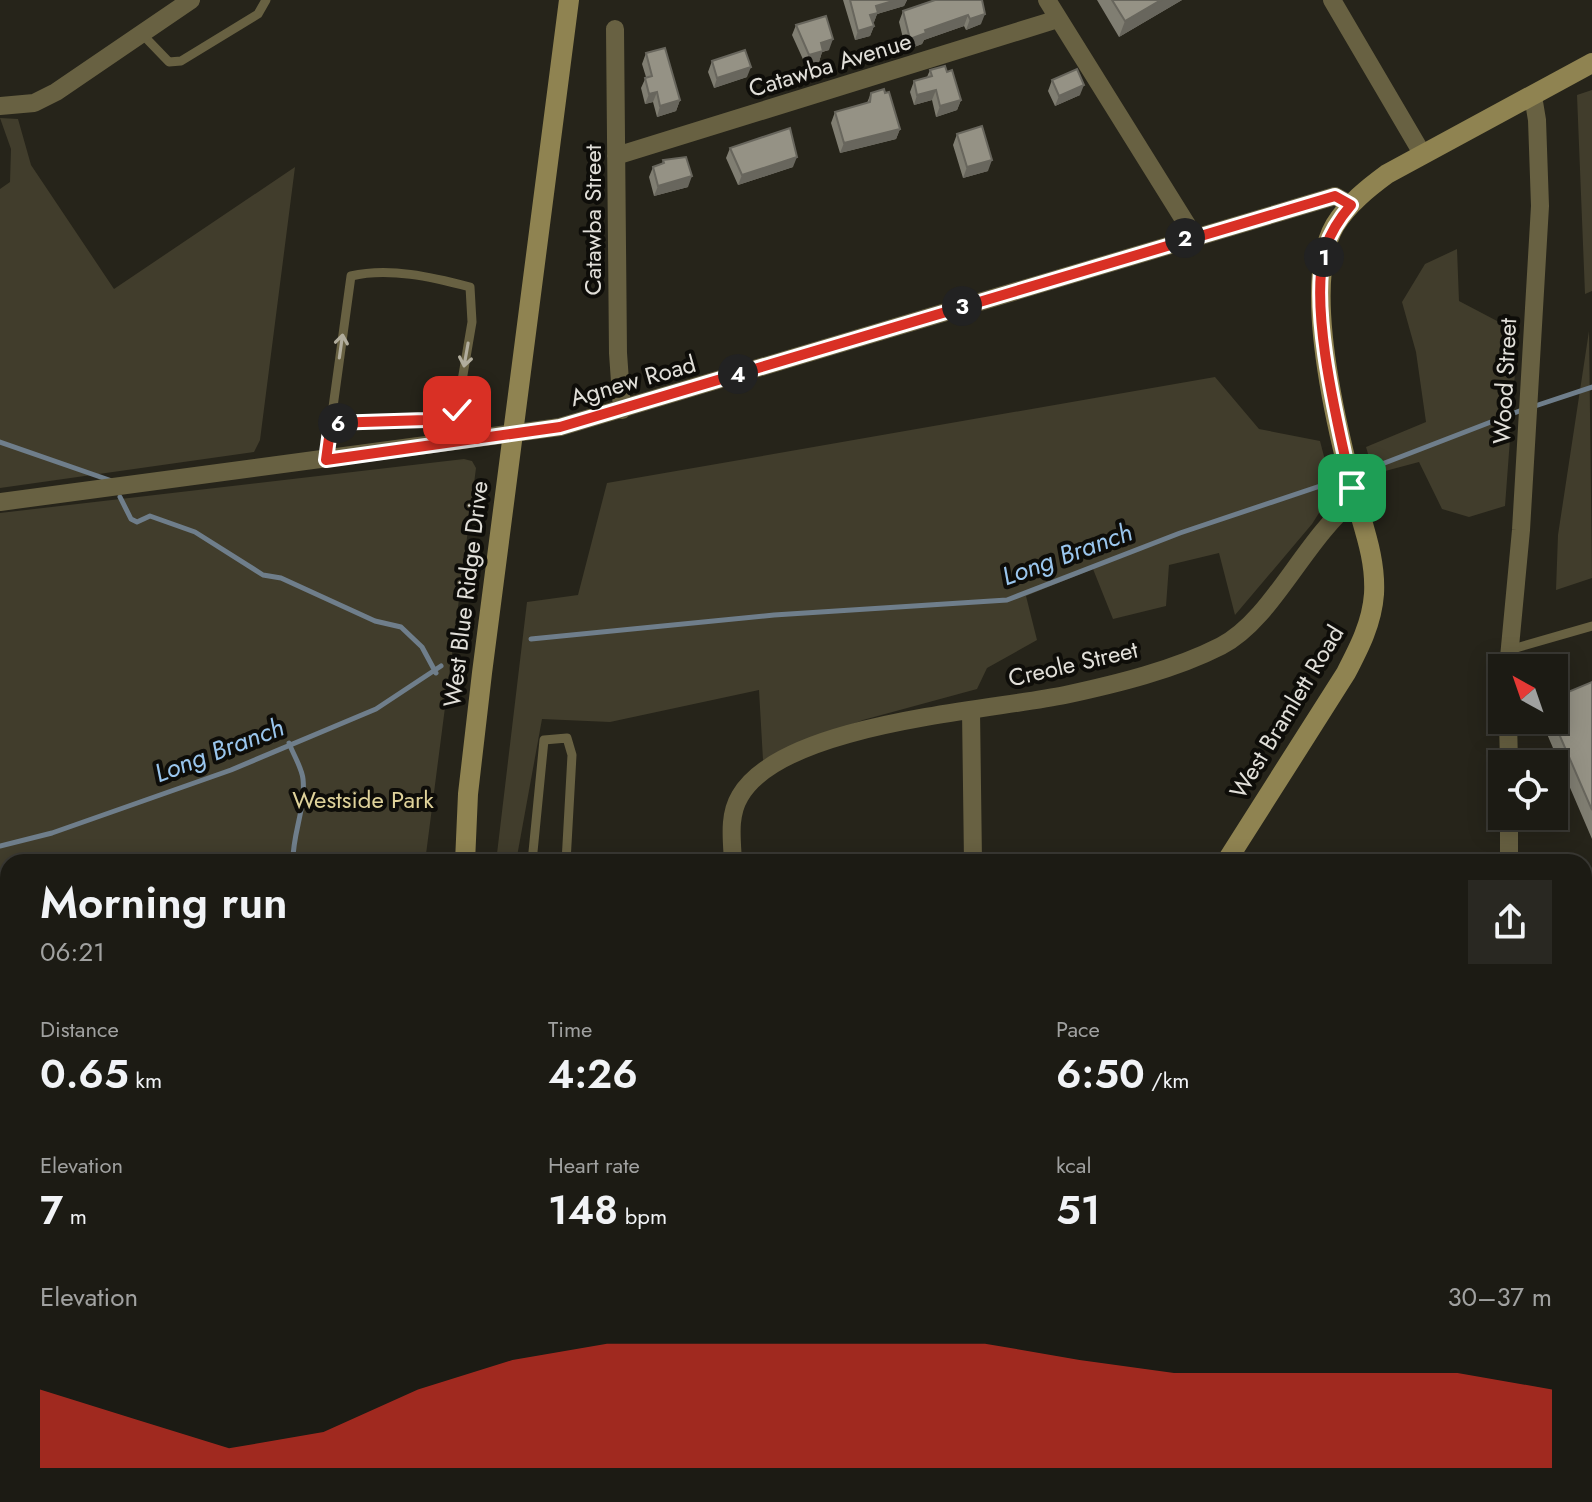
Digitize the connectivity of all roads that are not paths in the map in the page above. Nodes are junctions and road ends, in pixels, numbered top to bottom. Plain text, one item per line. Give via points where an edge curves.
1 (191, 0) edge
2 (266, 0) edge
3 (569, 0) edge
4 (1047, 0) edge
5 (1332, 0) edge
6 (1058, 19) junction
7 (615, 29) dead end
8 (142, 34) junction
9 (1592, 63) edge
10 (1533, 96) junction
11 (0, 106) edge
12 (1423, 155) junction
13 (616, 156) junction
14 (1351, 205) junction
15 (1190, 236) junction
16 (622, 410) junction
17 (331, 423) junction
18 (513, 435) junction
19 (326, 460) junction
20 (1354, 493) junction
21 (0, 502) edge
22 (1592, 626) edge
23 (1509, 654) edge
24 (1522, 654) edge
25 (971, 710) junction
26 (1509, 830) edge
27 (466, 854) edge
28 (533, 854) edge
29 (566, 854) edge
30 (733, 854) edge
31 (973, 854) edge
32 (1231, 854) edge
33 (1509, 854) edge

1 - 8 street
2 - 8 lane via 258,14 181,61 169,62
3 - 18 street, West Blue Ridge Drive
4 - 6 street
5 - 12 street
6 - 13 street, Catawba Avenue
6 - 15 street
7 - 13 street, Catawba Street
8 - 11 street via 56,92 34,103
9 - 10 street, West Bramlett Road
10 - 12 street, West Bramlett Road
10 - 23 street, Wood Street via 1540,206
12 - 14 street, West Bramlett Road via 1367,188
13 - 16 street, Catawba Street
14 - 15 street, Agnew Road via 1335,196
14 - 20 street, West Bramlett Road via 1324,250 1322,276 1329,380
15 - 16 street, Agnew Road
16 - 18 street, Agnew Road
17 -> 17 lane via 351,276 371,271 470,287 472,322 457,410 426,420
17 - 19 lane
18 - 19 street, Agnew Road
18 - 27 street, West Blue Ridge Drive via 480,688
19 - 21 street, Agnew Road
20 - 25 street, Creole Street via 1251,623 1225,644 1099,687
20 - 32 street, West Bramlett Road via 1373,561 1367,628 1346,673
22 - 24 lane
25 - 30 street, Creole Street via 850,734 783,761 746,787 732,816
25 - 31 street
26 - 33 street
28 - 29 lane via 544,740 567,738 572,755

